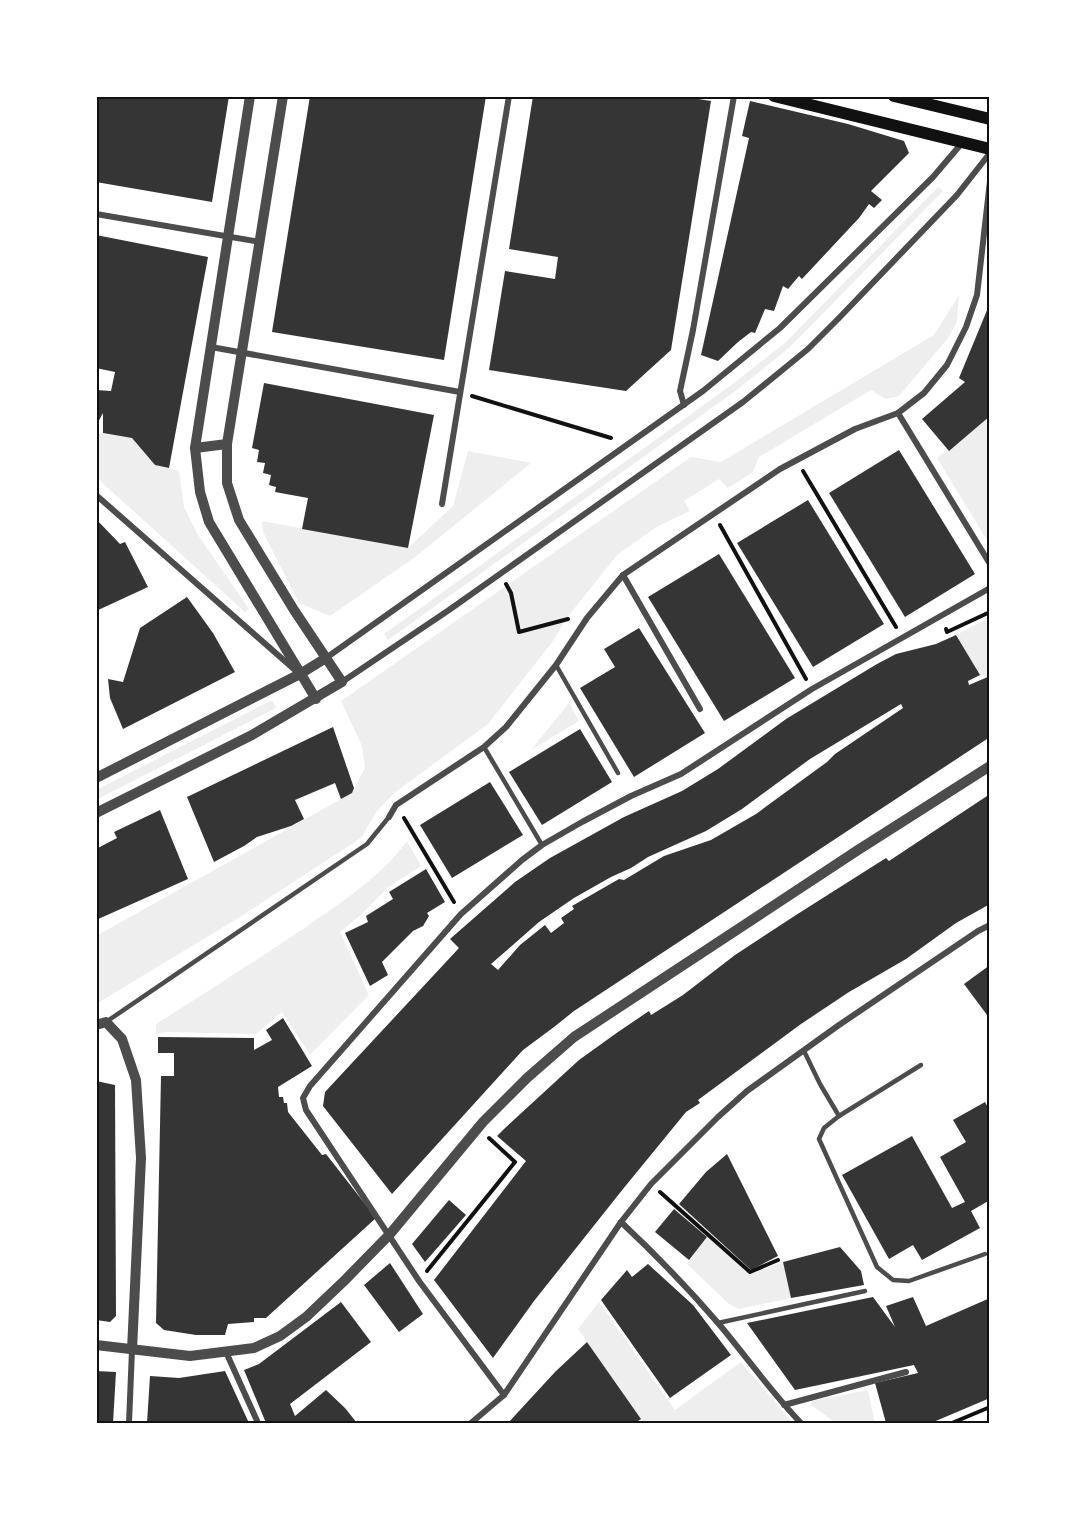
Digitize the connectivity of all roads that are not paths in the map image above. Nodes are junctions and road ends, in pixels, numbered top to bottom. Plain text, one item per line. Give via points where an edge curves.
1 (250, 96) edge
2 (283, 96) edge
3 (509, 96) edge
4 (734, 96) edge
5 (774, 96) edge
6 (894, 96) edge
7 (990, 119) edge
8 (962, 143) junction
9 (990, 151) edge
10 (990, 181) edge
11 (96, 214) edge
12 (227, 236) junction
13 (260, 242) junction
14 (211, 347) junction
15 (241, 353) junction
16 (460, 392) junction
17 (684, 405) junction
18 (898, 413) junction
19 (227, 444) junction
20 (195, 448) junction
21 (96, 495) edge
22 (442, 504) dead end
23 (990, 564) edge
24 (623, 575) junction
25 (990, 588) edge
26 (326, 658) junction
27 (556, 665) junction
28 (300, 674) junction
29 (342, 682) junction
30 (316, 699) junction
31 (700, 710) dead end
32 (484, 747) junction
33 (990, 766) edge
34 (618, 773) dead end
35 (96, 778) edge
36 (96, 813) edge
37 (389, 818) joint
38 (542, 845) junction
39 (990, 925) edge
40 (101, 1024) edge
41 (804, 1051) junction
42 (921, 1065) dead end
43 (839, 1116) junction
44 (621, 1222) junction
45 (390, 1234) junction
46 (985, 1254) dead end
47 (865, 1292) dead end
48 (718, 1323) junction
49 (96, 1345) edge
50 (132, 1350) junction
51 (226, 1352) junction
52 (906, 1372) dead end
53 (504, 1395) junction
54 (784, 1405) junction
55 (129, 1423) edge
56 (258, 1423) edge
57 (471, 1423) edge
58 (801, 1423) edge

1 - 12 street
2 - 13 street
3 - 16 street
4 - 17 street via 680,391
5 - 8 main road
6 - 7 main road
8 - 9 main road
8 - 17 street via 780,328
9 - 29 street via 957,195 808,349 743,402
10 - 18 street via 977,295 966,327 947,365 924,393
11 - 12 street
12 - 13 street
12 - 14 street
13 - 15 street
14 - 15 street
14 - 20 street
15 - 16 street
15 - 19 street
16 - 22 street
17 - 26 street
18 - 23 street
18 - 24 street via 855,429 780,469
19 - 20 street
19 - 26 street via 227,483 239,520
20 - 28 street via 200,492 209,522
21 - 28 street
24 - 27 street via 587,618
24 - 31 street
25 - 38 street via 812,689 681,774 631,796
26 - 28 street
26 - 29 street
27 - 32 street
27 - 34 lane
28 - 30 street
28 - 35 street
29 - 30 street
30 - 36 street
32 - 37 street via 396,805
32 - 38 lane
33 - 45 street via 574,1037 526,1077 478,1128
37 - 40 lane via 367,844
38 - 45 street via 461,914 303,1098 306,1110
39 - 41 street
40 - 50 street via 122,1039 136,1080 141,1158
41 - 43 lane
41 - 44 street via 718,1117 651,1184
42 - 43 lane
43 - 46 lane via 824,1128 819,1139 877,1268 893,1280 909,1281
44 - 48 street
44 - 53 street
45 - 51 street via 306,1317 280,1336 254,1348
45 - 53 street via 419,1281
47 - 48 lane
48 - 54 street
49 - 50 street
50 - 51 street via 190,1356
50 - 55 street
51 - 56 street
52 - 54 street
53 - 57 street
54 - 58 street

